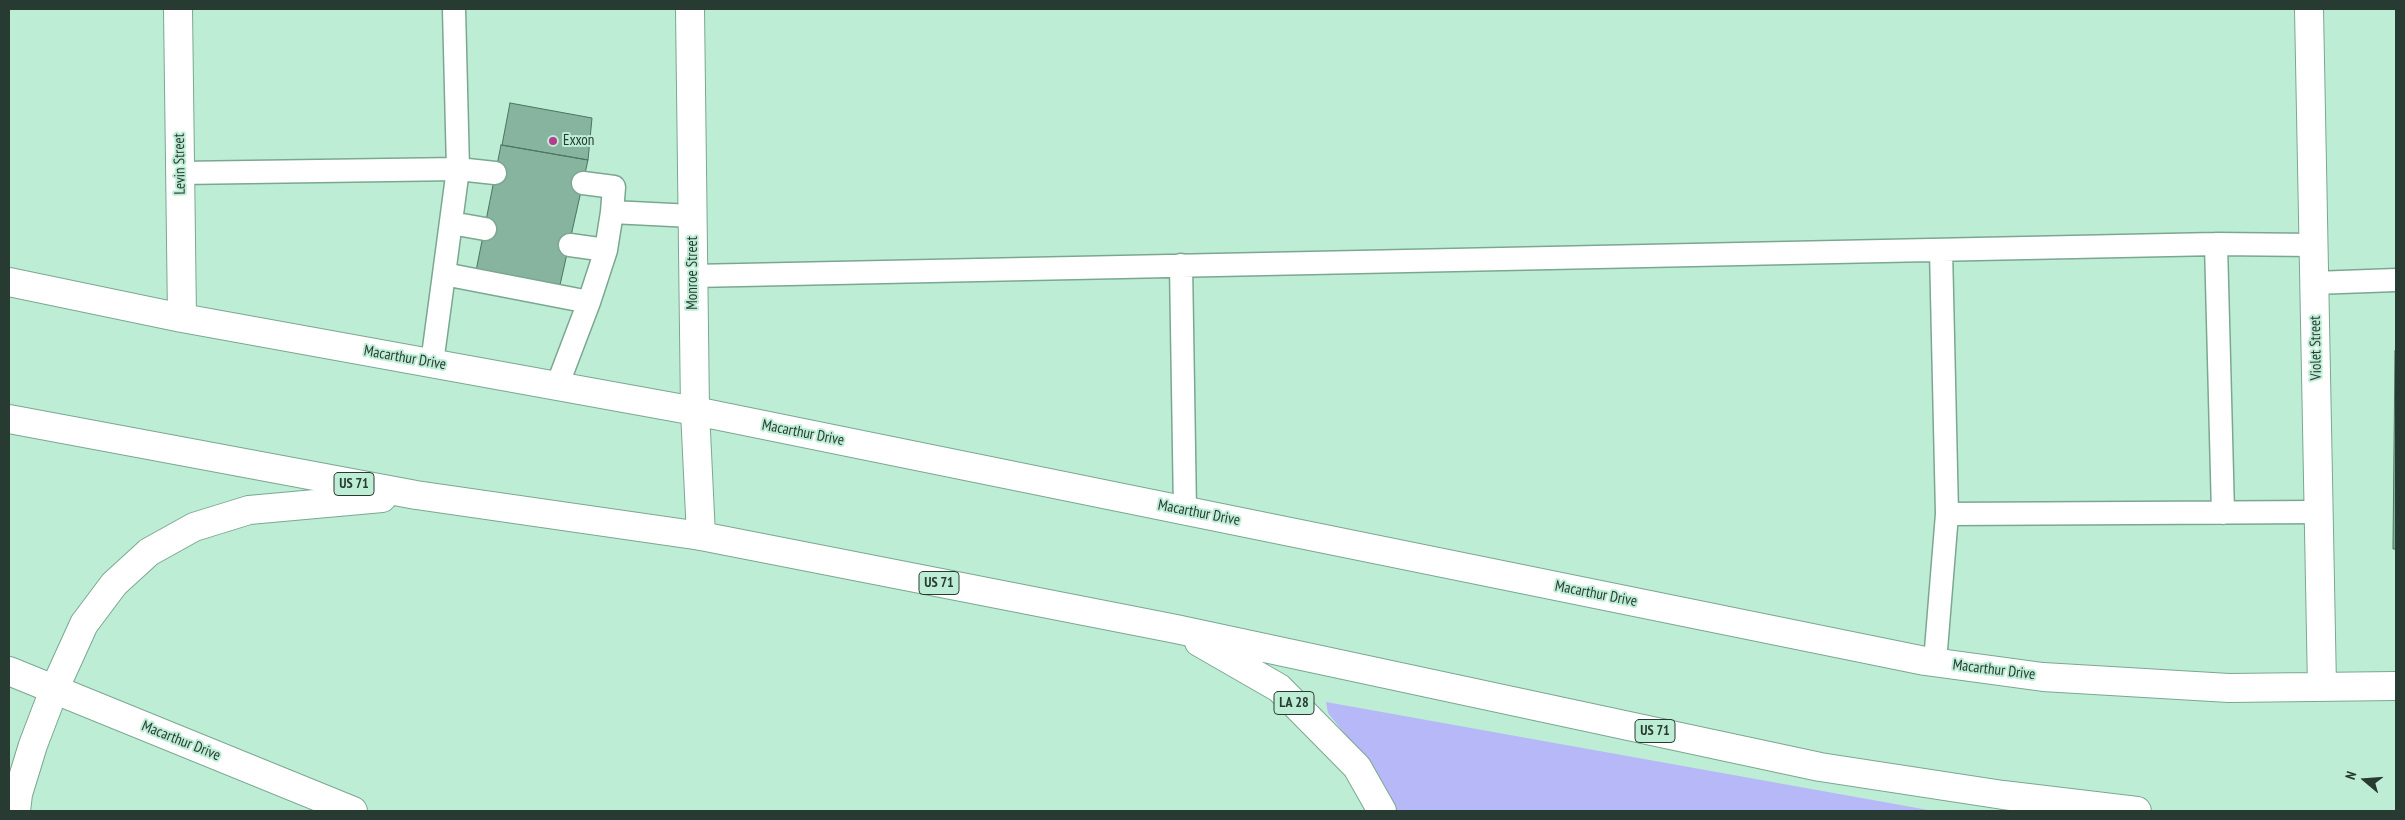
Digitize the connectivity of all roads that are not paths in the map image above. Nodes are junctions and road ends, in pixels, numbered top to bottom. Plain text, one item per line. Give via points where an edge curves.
1 (178, 9) edge
2 (454, 9) edge
3 (690, 9) edge
4 (2309, 9) edge
5 (458, 169) junction
6 (180, 173) junction
7 (495, 173) dead end
8 (583, 183) dead end
9 (612, 212) junction
10 (692, 216) junction
11 (451, 223) junction
12 (485, 229) dead end
13 (570, 244) dead end
14 (2216, 244) junction
15 (2314, 245) junction
16 (606, 250) junction
17 (1942, 250) junction
18 (1181, 265) junction
19 (444, 274) junction
20 (692, 276) junction
21 (2396, 280) edge
22 (9, 282) edge
23 (2314, 283) junction
24 (589, 302) junction
25 (182, 318) junction
26 (432, 363) junction
27 (557, 386) junction
28 (694, 411) junction
29 (9, 419) edge
30 (416, 495) junction
31 (1186, 510) junction
32 (2319, 512) junction
33 (2223, 513) junction
34 (1947, 514) junction
35 (701, 536) junction
36 (1176, 629) junction
37 (1935, 662) junction
38 (9, 671) edge
39 (2396, 686) edge
40 (2322, 687) junction
41 (54, 690) junction
42 (16, 811) edge
43 (353, 811) edge
44 (1382, 811) edge
45 (2137, 811) edge

1 - 6 main road, Levin Street
2 - 5 lane
3 - 10 main road, Monroe Street
4 - 15 main road, Violet Street
5 - 6 lane
5 - 7 lane
5 - 11 lane
6 - 25 main road, Levin Street
8 - 9 lane via 614,187
9 - 10 lane
9 - 16 lane
10 - 20 main road, Monroe Street
11 - 12 lane
11 - 19 lane
13 - 16 lane
14 - 15 lane
14 - 17 lane
14 - 33 lane
15 - 23 main road, Violet Street
16 - 24 lane
17 - 18 lane
17 - 34 lane
18 - 20 lane
18 - 31 lane
19 - 24 lane
19 - 26 lane
20 - 28 main road, Monroe Street
21 - 23 lane
22 - 25 main road, Macarthur Drive
23 - 32 main road, Violet Street
24 - 27 lane
25 - 26 main road, Macarthur Drive
26 - 27 main road, Macarthur Drive
27 - 28 main road, Macarthur Drive
28 - 31 main road, Macarthur Drive
28 - 35 main road, Monroe Street
29 - 30 main road, US 71
30 - 35 main road, US 71
30 - 41 main road via 249,510 194,527 149,552 114,584 84,624
31 - 37 main road, Macarthur Drive
32 - 33 lane
32 - 40 main road, Violet Street
33 - 34 lane
34 - 37 lane
35 - 36 main road, US 71
36 - 44 main road, LA 28 via 1279,688 1357,767
36 - 45 main road, US 71 via 1820,767 2003,795
37 - 40 main road, Macarthur Drive via 2043,676 2138,683 2228,688
38 - 41 main road, Macarthur Drive
39 - 40 main road, Macarthur Drive
41 - 42 main road via 33,745
41 - 43 main road, Macarthur Drive

